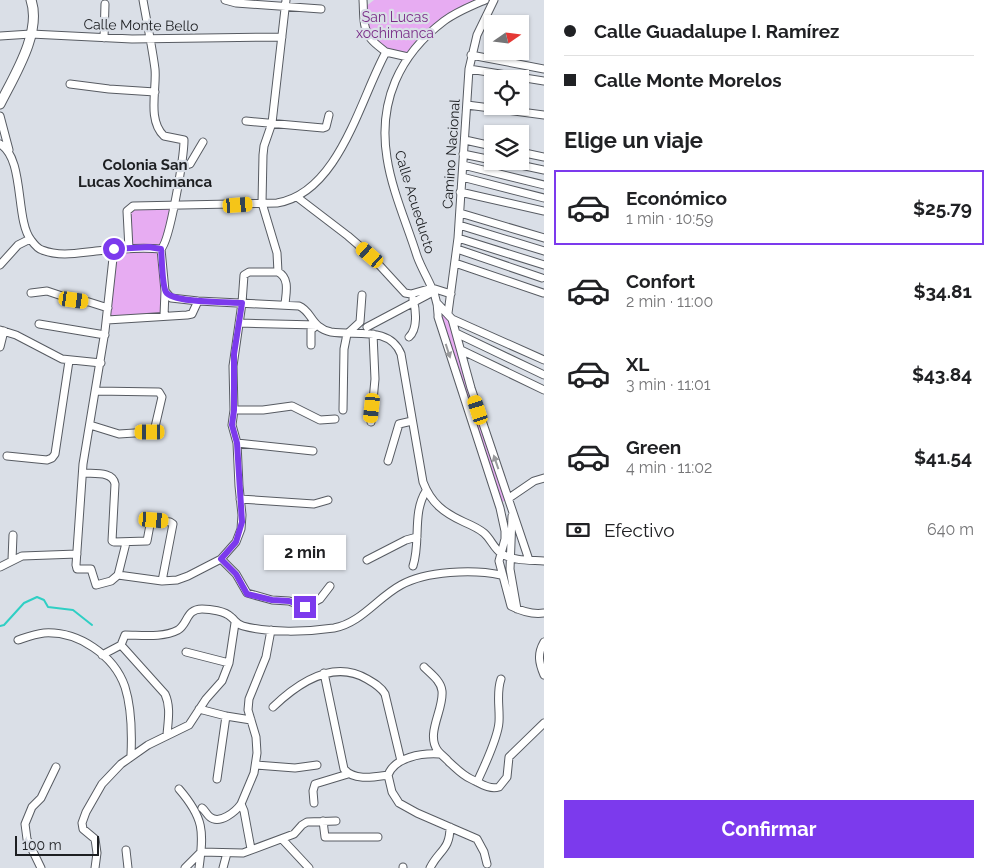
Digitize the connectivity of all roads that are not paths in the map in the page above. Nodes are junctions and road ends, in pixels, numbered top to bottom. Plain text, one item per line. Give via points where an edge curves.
1 (31, 0) edge
2 (142, 0) edge
3 (225, 0) edge
4 (363, 0) edge
5 (485, 0) edge
6 (494, 0) edge
7 (105, 4) dead end
8 (286, 4) edge
9 (321, 9) dead end
10 (30, 34) junction
11 (0, 36) edge
12 (282, 37) junction
13 (104, 38) junction
14 (150, 38) junction
15 (386, 52) junction
16 (471, 55) junction
17 (408, 57) junction
18 (469, 69) junction
19 (544, 69) edge
20 (544, 80) edge
21 (70, 84) dead end
22 (155, 92) junction
23 (0, 104) edge
24 (467, 105) junction
25 (329, 114) dead end
26 (544, 115) edge
27 (0, 116) edge
28 (246, 121) dead end
29 (272, 123) junction
30 (464, 140) junction
31 (203, 142) dead end
32 (0, 144) edge
33 (484, 144) edge
34 (10, 152) junction
35 (464, 154) junction
36 (529, 154) edge
37 (544, 157) edge
38 (484, 158) edge
39 (463, 165) junction
40 (180, 167) junction
41 (529, 167) edge
42 (544, 170) edge
43 (462, 177) junction
44 (544, 185) edge
45 (460, 192) junction
46 (297, 197) junction
47 (544, 198) edge
48 (262, 203) junction
49 (174, 205) junction
50 (544, 211) edge
51 (460, 213) junction
52 (459, 225) junction
53 (458, 238) junction
54 (544, 238) edge
55 (30, 239) junction
56 (114, 249) junction
57 (130, 249) junction
58 (161, 249) junction
59 (456, 249) junction
60 (544, 251) edge
61 (455, 263) junction
62 (0, 265) edge
63 (544, 265) edge
64 (278, 272) junction
65 (542, 278) dead end
66 (433, 290) junction
67 (165, 291) junction
68 (31, 292) dead end
69 (543, 293) edge
70 (411, 294) junction
71 (450, 294) junction
72 (362, 295) dead end
73 (198, 301) junction
74 (242, 303) junction
75 (414, 303) junction
76 (285, 304) junction
77 (438, 304) junction
78 (108, 308) junction
79 (164, 316) junction
80 (450, 316) junction
81 (107, 320) junction
82 (239, 323) junction
83 (39, 324) dead end
84 (317, 325) junction
85 (367, 327) dead end
86 (2, 330) edge
87 (456, 333) junction
88 (347, 334) junction
89 (373, 334) junction
90 (105, 335) junction
91 (409, 337) dead end
92 (311, 345) dead end
93 (0, 347) edge
94 (461, 350) junction
95 (544, 360) edge
96 (69, 361) junction
97 (100, 363) junction
98 (544, 376) edge
99 (544, 390) edge
100 (96, 391) junction
101 (234, 410) junction
102 (343, 410) dead end
103 (335, 419) dead end
104 (412, 421) junction
105 (371, 422) dead end
106 (90, 425) junction
107 (237, 443) junction
108 (313, 451) dead end
109 (7, 456) dead end
110 (388, 461) dead end
111 (83, 473) junction
112 (544, 478) edge
113 (426, 491) junction
114 (240, 499) junction
115 (328, 500) dead end
116 (510, 503) junction
117 (500, 508) junction
118 (13, 535) dead end
119 (417, 537) junction
120 (126, 543) junction
121 (77, 554) junction
122 (500, 557) junction
123 (510, 557) junction
124 (221, 559) junction
125 (12, 560) junction
126 (367, 560) dead end
127 (528, 560) junction
128 (544, 561) edge
129 (414, 566) dead end
130 (0, 567) edge
131 (488, 572) junction
132 (118, 575) junction
133 (501, 575) junction
134 (162, 581) junction
135 (513, 584) junction
136 (504, 585) junction
137 (330, 586) dead end
138 (517, 609) junction
139 (544, 613) edge
140 (236, 623) junction
141 (271, 630) junction
142 (18, 640) dead end
143 (544, 642) edge
144 (121, 645) junction
145 (186, 652) dead end
146 (102, 655) junction
147 (228, 663) junction
148 (424, 667) dead end
149 (324, 673) junction
150 (544, 675) edge
151 (501, 679) dead end
152 (273, 707) dead end
153 (199, 709) junction
154 (226, 716) junction
155 (251, 720) junction
156 (544, 722) edge
157 (167, 736) junction
158 (439, 754) junction
159 (131, 756) junction
160 (401, 761) junction
161 (256, 765) junction
162 (317, 766) dead end
163 (56, 767) dead end
164 (348, 774) junction
165 (388, 775) junction
166 (216, 779) dead end
167 (477, 782) junction
168 (179, 789) dead end
169 (314, 803) dead end
170 (241, 804) junction
171 (202, 808) dead end
172 (323, 821) junction
173 (336, 821) dead end
174 (450, 826) junction
175 (378, 837) dead end
176 (282, 839) junction
177 (251, 849) junction
178 (126, 850) dead end
179 (201, 852) junction
180 (227, 852) junction
181 (488, 864) dead end
182 (41, 868) edge
183 (95, 868) edge
184 (128, 868) edge
185 (185, 868) edge
186 (199, 868) edge
187 (223, 868) edge
188 (309, 868) edge
189 (430, 868) edge

1 - 10 main road via 34,12
2 - 14 street
3 - 8 street
4 - 15 street via 368,34
5 - 17 street, Calle Acueducto via 444,20
6 - 16 street, Camino Nacional
7 - 13 street
8 - 9 street
8 - 12 street
10 - 11 street, Calle Monte Bello
10 - 13 street, Calle Monte Bello
10 - 23 main road via 23,57
12 - 14 street, Calle Monte Bello
12 - 29 street
13 - 14 street, Calle Monte Bello
14 - 22 street
15 - 17 street
15 - 46 street via 350,133 332,164
16 - 18 street, Camino Nacional
16 - 19 street
17 - 66 street, Calle Acueducto via 399,71 385,112 387,160 419,260
18 - 20 street
18 - 24 street, Camino Nacional
21 - 22 street
22 - 40 street via 155,112 161,134 184,140
24 - 26 street
24 - 30 street, Camino Nacional
25 - 29 street via 323,128
27 - 34 street
28 - 29 street
29 - 48 street via 264,146
30 - 33 street
30 - 35 street, Camino Nacional
31 - 40 street via 190,164
32 - 34 street
34 - 55 street
35 - 38 street
35 - 39 street, Camino Nacional
36 - 37 street
39 - 43 street, Camino Nacional
39 - 44 street
40 - 49 street
41 - 42 street
43 - 45 street, Camino Nacional
43 - 47 street
45 - 50 street
45 - 51 street, Camino Nacional
46 - 48 street via 287,202
46 - 70 street via 370,255 401,290
48 - 49 street
48 - 64 street via 277,253
49 - 57 street via 129,208
49 - 58 street
51 - 52 street, Camino Nacional
51 - 54 street
52 - 53 street, Camino Nacional
52 - 60 street
53 - 59 street, Camino Nacional
53 - 63 street
55 - 56 street via 40,250 56,254
55 - 62 street via 18,245
56 - 57 street
56 - 78 street
57 - 58 street
58 - 67 street
59 - 61 street, Camino Nacional
59 - 65 street
61 - 69 street
61 - 71 street, Camino Nacional
64 - 74 street via 245,272
64 - 76 street via 286,279
66 - 70 street
66 - 71 street
66 - 75 street
66 - 77 street, Calle Acueducto
67 - 73 street via 171,298
67 - 79 street
68 - 78 street via 62,295
70 - 75 street
71 - 80 street, Camino Nacional
72 - 88 street via 360,322
73 - 74 street
73 - 79 street via 192,314
74 - 76 street
74 - 82 street
75 - 85 street
75 - 91 street via 415,328
76 - 84 street via 303,307
77 - 80 street, Calle Acueducto
77 -> 117 street, Calle Acueducto via 438,317
78 - 81 street
79 - 81 street
80 - 87 street
80 - 95 street, Calle Acueducto
81 - 90 street
82 - 84 street
82 - 101 street via 233,366
83 - 90 street
84 - 88 street via 324,330
84 - 92 street via 311,330
86 - 93 street
86 - 96 street
87 - 94 street
87 - 98 street
88 - 89 street
88 - 102 street
89 - 104 street via 386,337 399,348
89 - 105 street via 375,379
90 - 97 street
94 - 99 street
116 -> 94 street
96 - 97 street
96 - 109 street via 55,454 47,460
97 - 100 street
100 - 106 street
100 - 106 street via 159,392 162,397 156,427 150,432 119,434
101 - 103 street via 292,406 320,420
101 - 107 street via 232,425
104 - 110 street via 399,424
104 - 113 street
106 - 111 street
107 - 108 street
107 - 114 street
111 - 120 street via 112,477 115,484 112,541
111 - 121 street
112 - 116 street via 534,481
113 - 119 street via 421,499
113 - 122 street via 443,511 486,534
114 - 115 street via 314,504
114 - 124 street via 242,522 236,542
116 - 117 street
116 - 123 street
116 - 127 street
117 - 122 street, Calle Acueducto via 505,531
118 - 125 street
119 - 126 street
119 - 129 street
120 - 132 street
120 - 134 street via 147,542 154,520 173,524
121 - 125 street via 30,554
121 - 132 street via 77,569 92,569 96,585
122 - 123 street
122 - 131 street
122 - 133 street
123 - 127 street
123 - 135 street
124 - 134 street via 188,576
124 - 137 street via 236,574 247,594 305,607 320,599
125 - 130 street
127 - 128 street
131 - 133 street
131 - 141 street via 462,571 401,585 342,626
132 - 134 street
133 - 136 street
135 - 136 street
135 - 138 street
136 - 138 street via 511,606
138 - 139 street
140 - 141 street
140 - 144 street via 231,617 214,610 199,609 188,615 176,631 125,635
140 - 147 street
141 - 155 street via 266,657 249,699
142 - 146 street via 38,634 61,635 82,640
143 - 150 street via 538,661
144 - 146 street
144 - 157 street via 168,700
145 - 147 street
146 - 159 street via 117,670 125,688 131,718
147 - 153 street via 222,681
148 - 158 street via 438,680 442,689 434,730
149 - 152 street via 306,681
149 - 160 street via 355,673 383,690
149 - 164 street via 341,759
151 - 167 street via 498,686 498,734
153 - 154 street
153 - 157 street via 189,725
154 - 155 street
154 - 166 street
155 - 161 street via 257,745
156 - 167 street via 509,757 507,777 499,787 491,788
157 - 159 street
158 - 160 street
158 - 167 street
159 - 183 street via 111,773 84,817 83,829 92,835 97,845
160 - 165 street
161 - 162 street
161 - 170 street
163 - 182 street via 25,824 27,839
164 - 165 street via 366,777
164 - 169 street via 315,784
165 - 174 street via 399,803
168 - 179 street via 193,805 200,824
170 - 171 street via 232,814 216,819
170 - 177 street
172 - 173 street
172 - 175 street via 325,837
172 - 176 street via 307,822 294,834
174 - 181 street via 477,839
174 - 189 street via 447,846
176 - 177 street
176 - 188 street
177 - 180 street via 243,853
178 - 184 street
179 - 180 street
179 - 185 street
179 - 186 street
180 - 187 street

